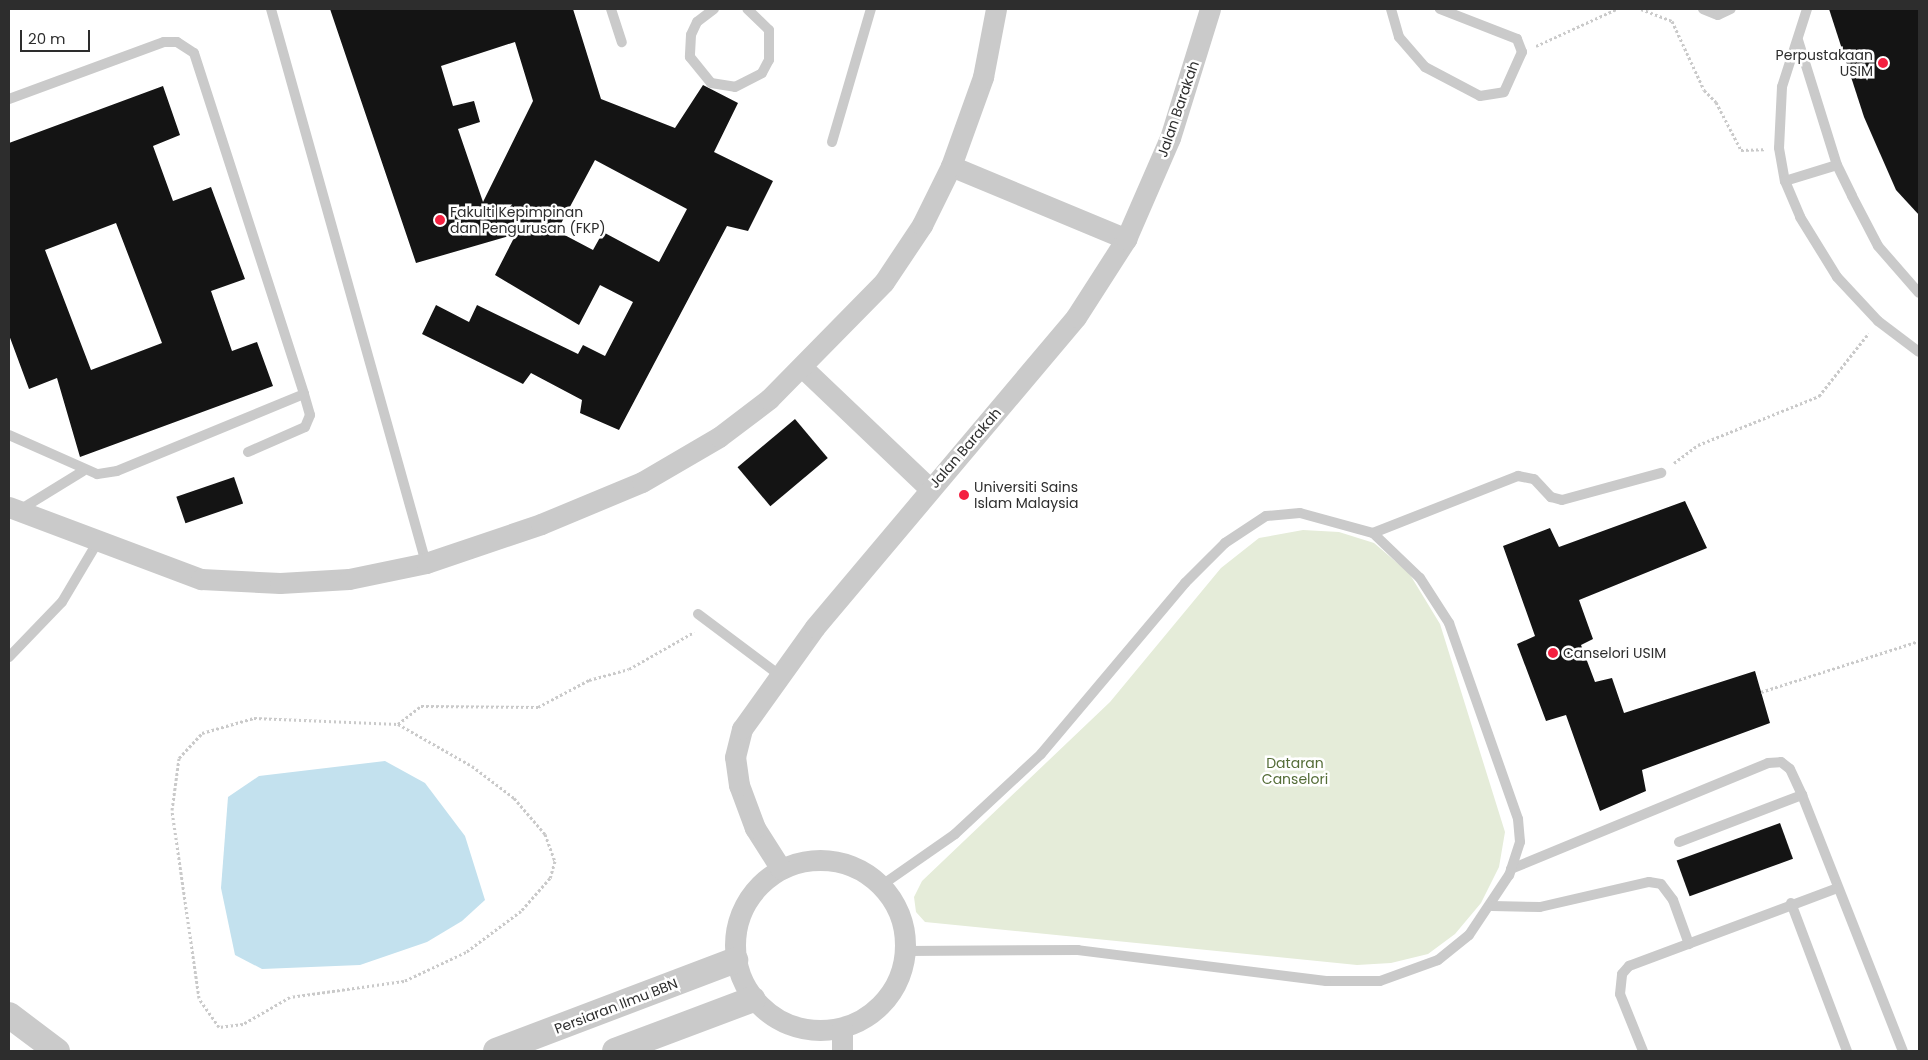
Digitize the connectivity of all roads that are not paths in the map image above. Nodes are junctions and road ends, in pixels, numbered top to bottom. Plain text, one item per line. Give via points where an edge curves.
1 (271, 9) edge
2 (611, 9) edge
3 (714, 9) edge
4 (747, 9) edge
5 (871, 9) edge
6 (996, 9) edge
7 (1210, 9) edge
8 (1391, 9) edge
9 (1440, 9) edge
10 (1703, 9) edge
11 (1731, 9) edge
12 (1807, 9) edge
13 (1798, 40) junction
14 (622, 42) dead end
15 (9, 99) edge
16 (832, 142) dead end
17 (1837, 165) junction
18 (951, 166) junction
19 (1785, 181) junction
20 (1126, 239) junction
21 (1919, 293) edge
22 (1919, 352) edge
23 (803, 368) junction
24 (304, 394) junction
25 (9, 435) edge
26 (248, 452) dead end
27 (83, 471) junction
28 (1661, 473) road end
29 (930, 489) junction
30 (13, 509) edge
31 (1373, 533) junction
32 (97, 543) junction
33 (426, 563) junction
34 (698, 614) dead end
35 (9, 657) edge
36 (778, 674) junction
37 (1802, 795) junction
38 (1680, 842) dead end
39 (781, 869) junction
40 (1510, 870) junction
41 (882, 885) junction
42 (1838, 888) junction
43 (1791, 904) junction
44 (1492, 906) junction
45 (1689, 944) junction
46 (906, 950) junction
47 (736, 960) junction
48 (753, 999) junction
49 (9, 1015) edge
50 (842, 1028) junction
51 (57, 1051) edge
52 (496, 1051) edge
53 (615, 1051) edge
54 (842, 1051) edge
55 (1643, 1051) edge
56 (1847, 1051) edge
57 (1903, 1051) edge

1 - 33 lane
2 - 14 lane
3 - 4 lane via 698,22 691,34 690,57 711,83 735,87 756,78 769,60 769,30
5 - 16 lane
6 - 18 street via 982,77
7 - 20 street, Jalan Barakah via 1170,138
8 - 9 lane via 1409,52 1425,67 1480,96 1504,92 1522,52 1511,35
10 - 11 lane via 1718,15
12 - 13 lane
13 - 17 lane
13 - 19 lane via 1782,87 1779,148
15 - 24 lane via 164,42 177,42 194,53
17 - 19 lane
17 - 21 lane via 1878,246
18 - 20 street
18 - 23 street via 922,225 884,282
19 - 22 lane via 1800,218 1837,277 1878,321
20 - 29 street, Jalan Barakah via 1076,317
23 - 29 street
23 - 33 street via 720,437 642,482 541,524
24 - 26 lane via 310,415 305,427
24 - 27 lane via 117,471
25 - 27 lane
27 - 30 lane
28 - 31 lane via 1562,500 1551,497 1534,479 1518,476
29 - 36 street, Jalan Barakah
30 - 32 street
31 - 40 lane via 1420,578 1449,623 1518,819 1520,842
31 - 41 lane via 1300,513 1266,516 1225,544 1185,583 1041,754 955,834
32 - 33 street via 201,579 238,583 350,578
32 - 35 lane via 62,602
34 - 36 lane
36 - 39 street, Jalan Barakah via 742,728 735,757 738,785 755,828
37 - 38 lane
37 - 40 lane via 1786,765 1768,763
37 - 42 lane
39 - 41 street via 807,860 834,860 860,869
39 - 47 street via 759,885 743,907 735,933
40 - 44 lane
41 - 46 street via 904,927
42 - 43 lane
42 - 57 lane
43 - 45 lane
43 - 56 lane
44 - 45 lane via 1540,907 1649,882 1661,884 1673,900
44 - 46 lane via 1469,935 1438,960 1380,982 1326,981 1078,950
45 - 55 lane via 1629,966 1622,974 1620,994
46 - 50 street via 900,976 886,999 866,1017
47 - 48 street
47 - 52 street, Persiaran Ilmu BBN
48 - 50 street via 771,1016 793,1027
48 - 53 street
49 - 51 street
50 - 54 street

